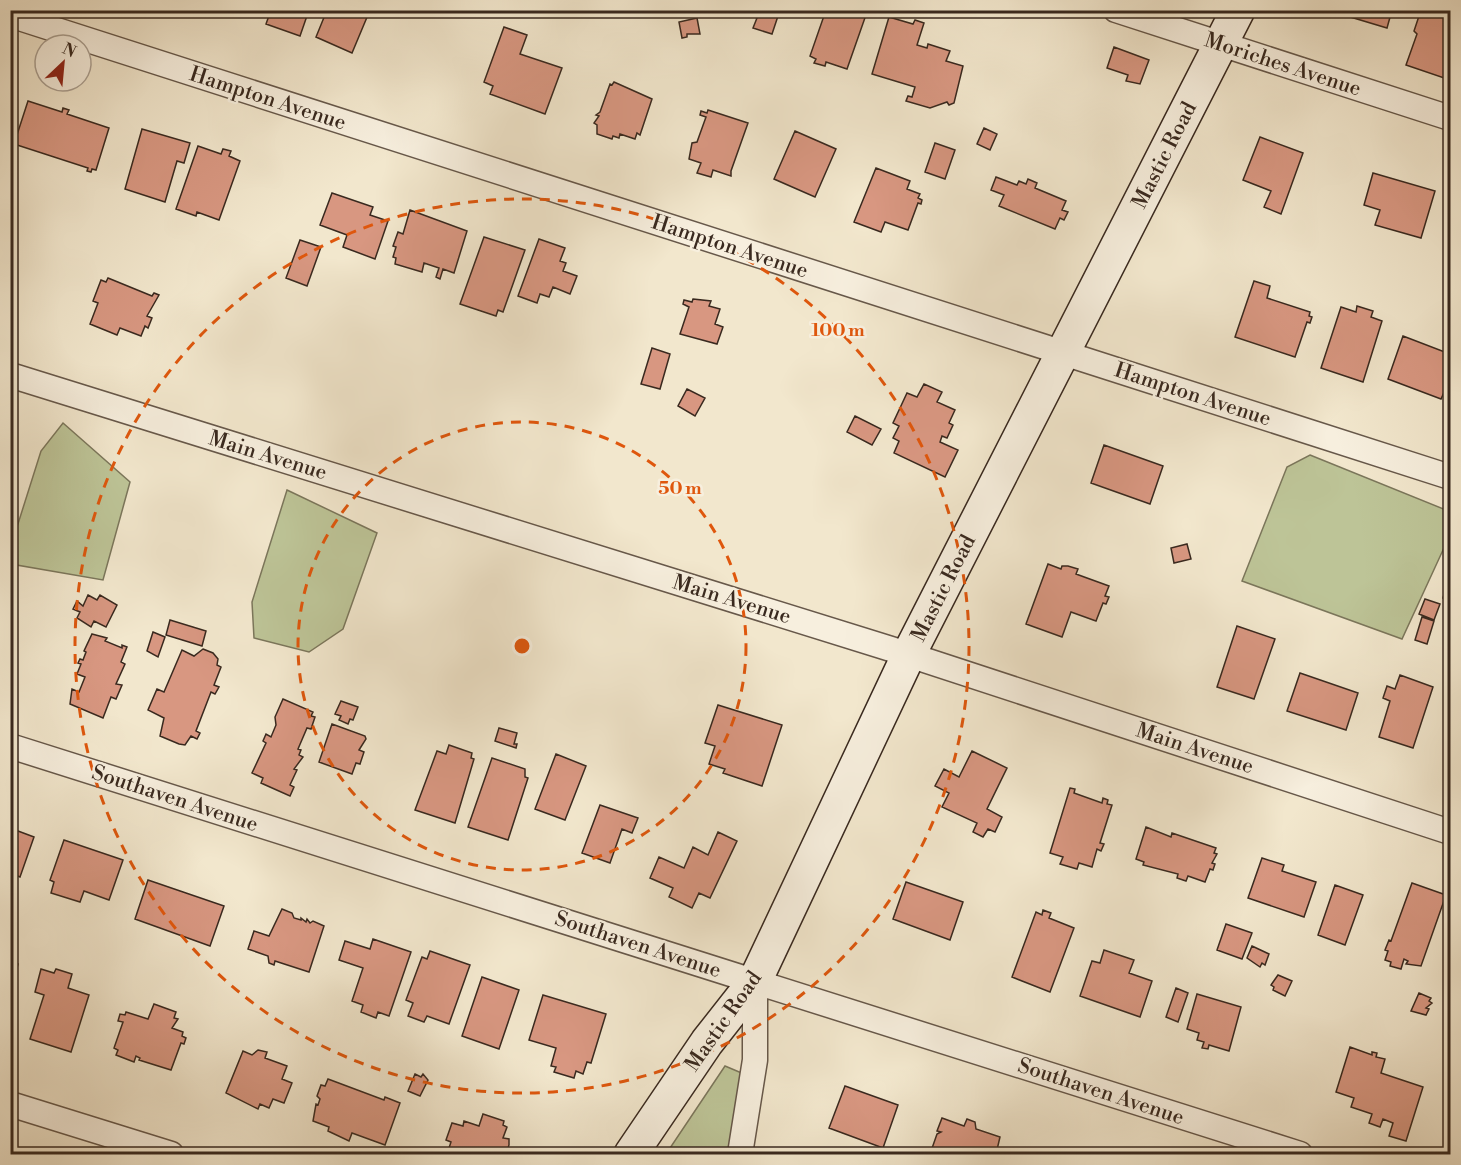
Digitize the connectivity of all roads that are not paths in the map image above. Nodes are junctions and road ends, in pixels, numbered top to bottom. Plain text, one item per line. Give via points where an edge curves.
1 (1116, 10) edge
2 (1238, 10) edge
3 (10, 15) edge
4 (1220, 44) junction
5 (1450, 118) edge
6 (1064, 353) junction
7 (10, 375) edge
8 (1450, 477) edge
9 (909, 654) junction
10 (10, 746) edge
11 (1450, 832) edge
12 (755, 981) junction
13 (10, 1104) edge
14 (171, 1155) edge
15 (631, 1155) edge
16 (740, 1155) edge
17 (1300, 1155) edge

1 - 4 street, Moriches Avenue
2 - 4 main road, Mastic Road
3 - 6 street, Hampton Avenue
4 - 5 street, Moriches Avenue
4 - 6 main road, Mastic Road
6 - 8 street, Hampton Avenue
6 - 9 main road, Mastic Road
7 - 9 street, Main Avenue
9 - 11 street, Main Avenue
9 - 12 main road, Mastic Road
10 - 12 street, Southaven Avenue
12 - 15 main road, Mastic Road via 707,1042
12 - 16 street via 754,1060
12 - 17 street, Southaven Avenue
13 - 14 street

